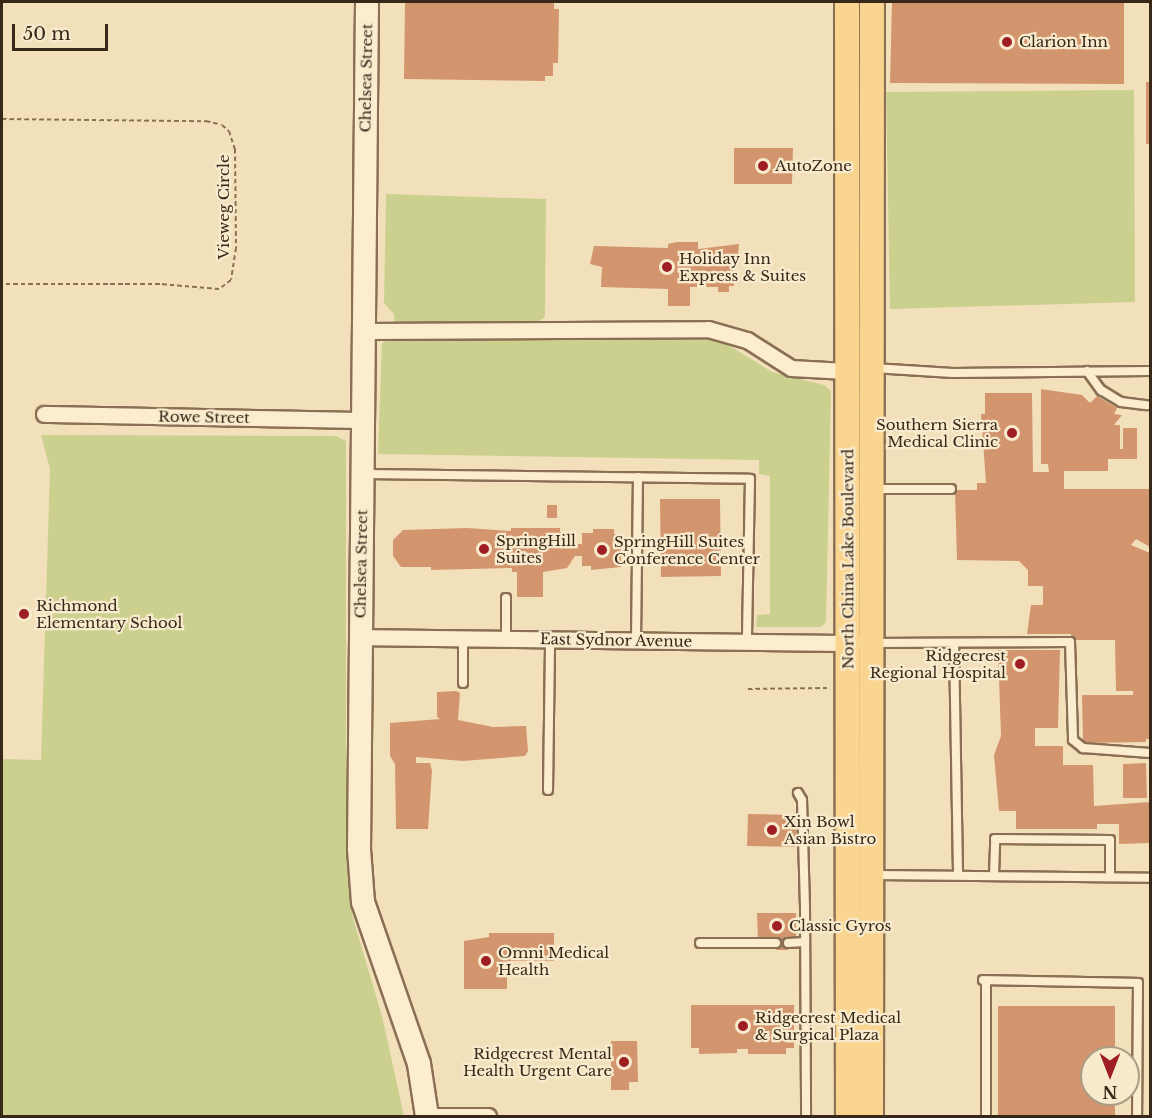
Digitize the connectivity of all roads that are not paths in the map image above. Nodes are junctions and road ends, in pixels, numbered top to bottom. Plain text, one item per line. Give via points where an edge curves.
1 (367, 2) edge
2 (847, 2) edge
3 (872, 2) edge
4 (845, 264) junction
5 (364, 331) junction
6 (872, 368) junction
7 (846, 371) junction
8 (1087, 371) junction
9 (1150, 371) edge
10 (1147, 405) dead end
11 (44, 414) dead end
12 (364, 420) junction
13 (363, 474) junction
14 (638, 477) junction
15 (871, 489) junction
16 (951, 489) dead end
17 (506, 597) dead end
18 (360, 637) junction
19 (463, 638) junction
20 (506, 638) junction
21 (550, 639) junction
22 (636, 640) junction
23 (747, 641) junction
24 (860, 643) junction
25 (954, 643) junction
26 (464, 682) dead end
27 (1150, 753) edge
28 (548, 790) dead end
29 (798, 793) dead end
30 (871, 875) junction
31 (958, 875) junction
32 (994, 875) junction
33 (1110, 877) junction
34 (1150, 878) edge
35 (805, 942) junction
36 (700, 943) dead end
37 (776, 943) dead end
38 (788, 943) dead end
39 (427, 1116) edge
40 (488, 1116) edge
41 (806, 1116) edge
42 (848, 1116) edge
43 (871, 1116) edge
44 (986, 1116) edge
45 (1137, 1116) edge

1 - 5 street, Chelsea Street
2 - 4 main road, North China Lake Boulevard
3 - 6 main road, North China Lake Boulevard
4 - 6 main road via 856,278 860,357
4 - 7 main road, North China Lake Boulevard
5 - 7 street via 708,329 747,340 790,368
5 - 12 street, Chelsea Street
6 - 8 lane via 953,373
6 - 15 main road, North China Lake Boulevard
7 - 24 main road, North China Lake Boulevard
8 - 9 lane
8 - 10 lane via 1101,390 1121,402
11 - 12 street, Rowe Street
12 - 13 street, Chelsea Street
13 - 14 lane
13 - 18 street, Chelsea Street
14 - 22 lane
14 - 23 lane via 750,479
15 - 16 lane
15 - 24 main road, North China Lake Boulevard
17 - 20 lane
18 - 19 street, East Sydnor Avenue
18 - 39 street, Chelsea Street via 358,816 363,902 419,1064
19 - 20 street, East Sydnor Avenue
19 - 26 lane
20 - 21 street, East Sydnor Avenue
21 - 22 street, East Sydnor Avenue
21 - 28 lane
22 - 23 street, East Sydnor Avenue
23 - 24 street, East Sydnor Avenue
24 - 25 lane
24 - 30 main road, North China Lake Boulevard
24 - 42 main road, North China Lake Boulevard
25 - 27 lane via 1070,642 1073,740 1083,748 1111,753
25 - 31 lane
29 - 35 lane via 802,800
30 - 31 lane
30 - 43 main road, North China Lake Boulevard
31 - 32 lane
32 - 33 lane
32 - 33 lane via 995,839 1110,840
33 - 34 lane
35 - 38 lane
35 - 41 lane
36 - 37 lane
39 - 40 street
44 - 45 lane via 985,980 1138,983

